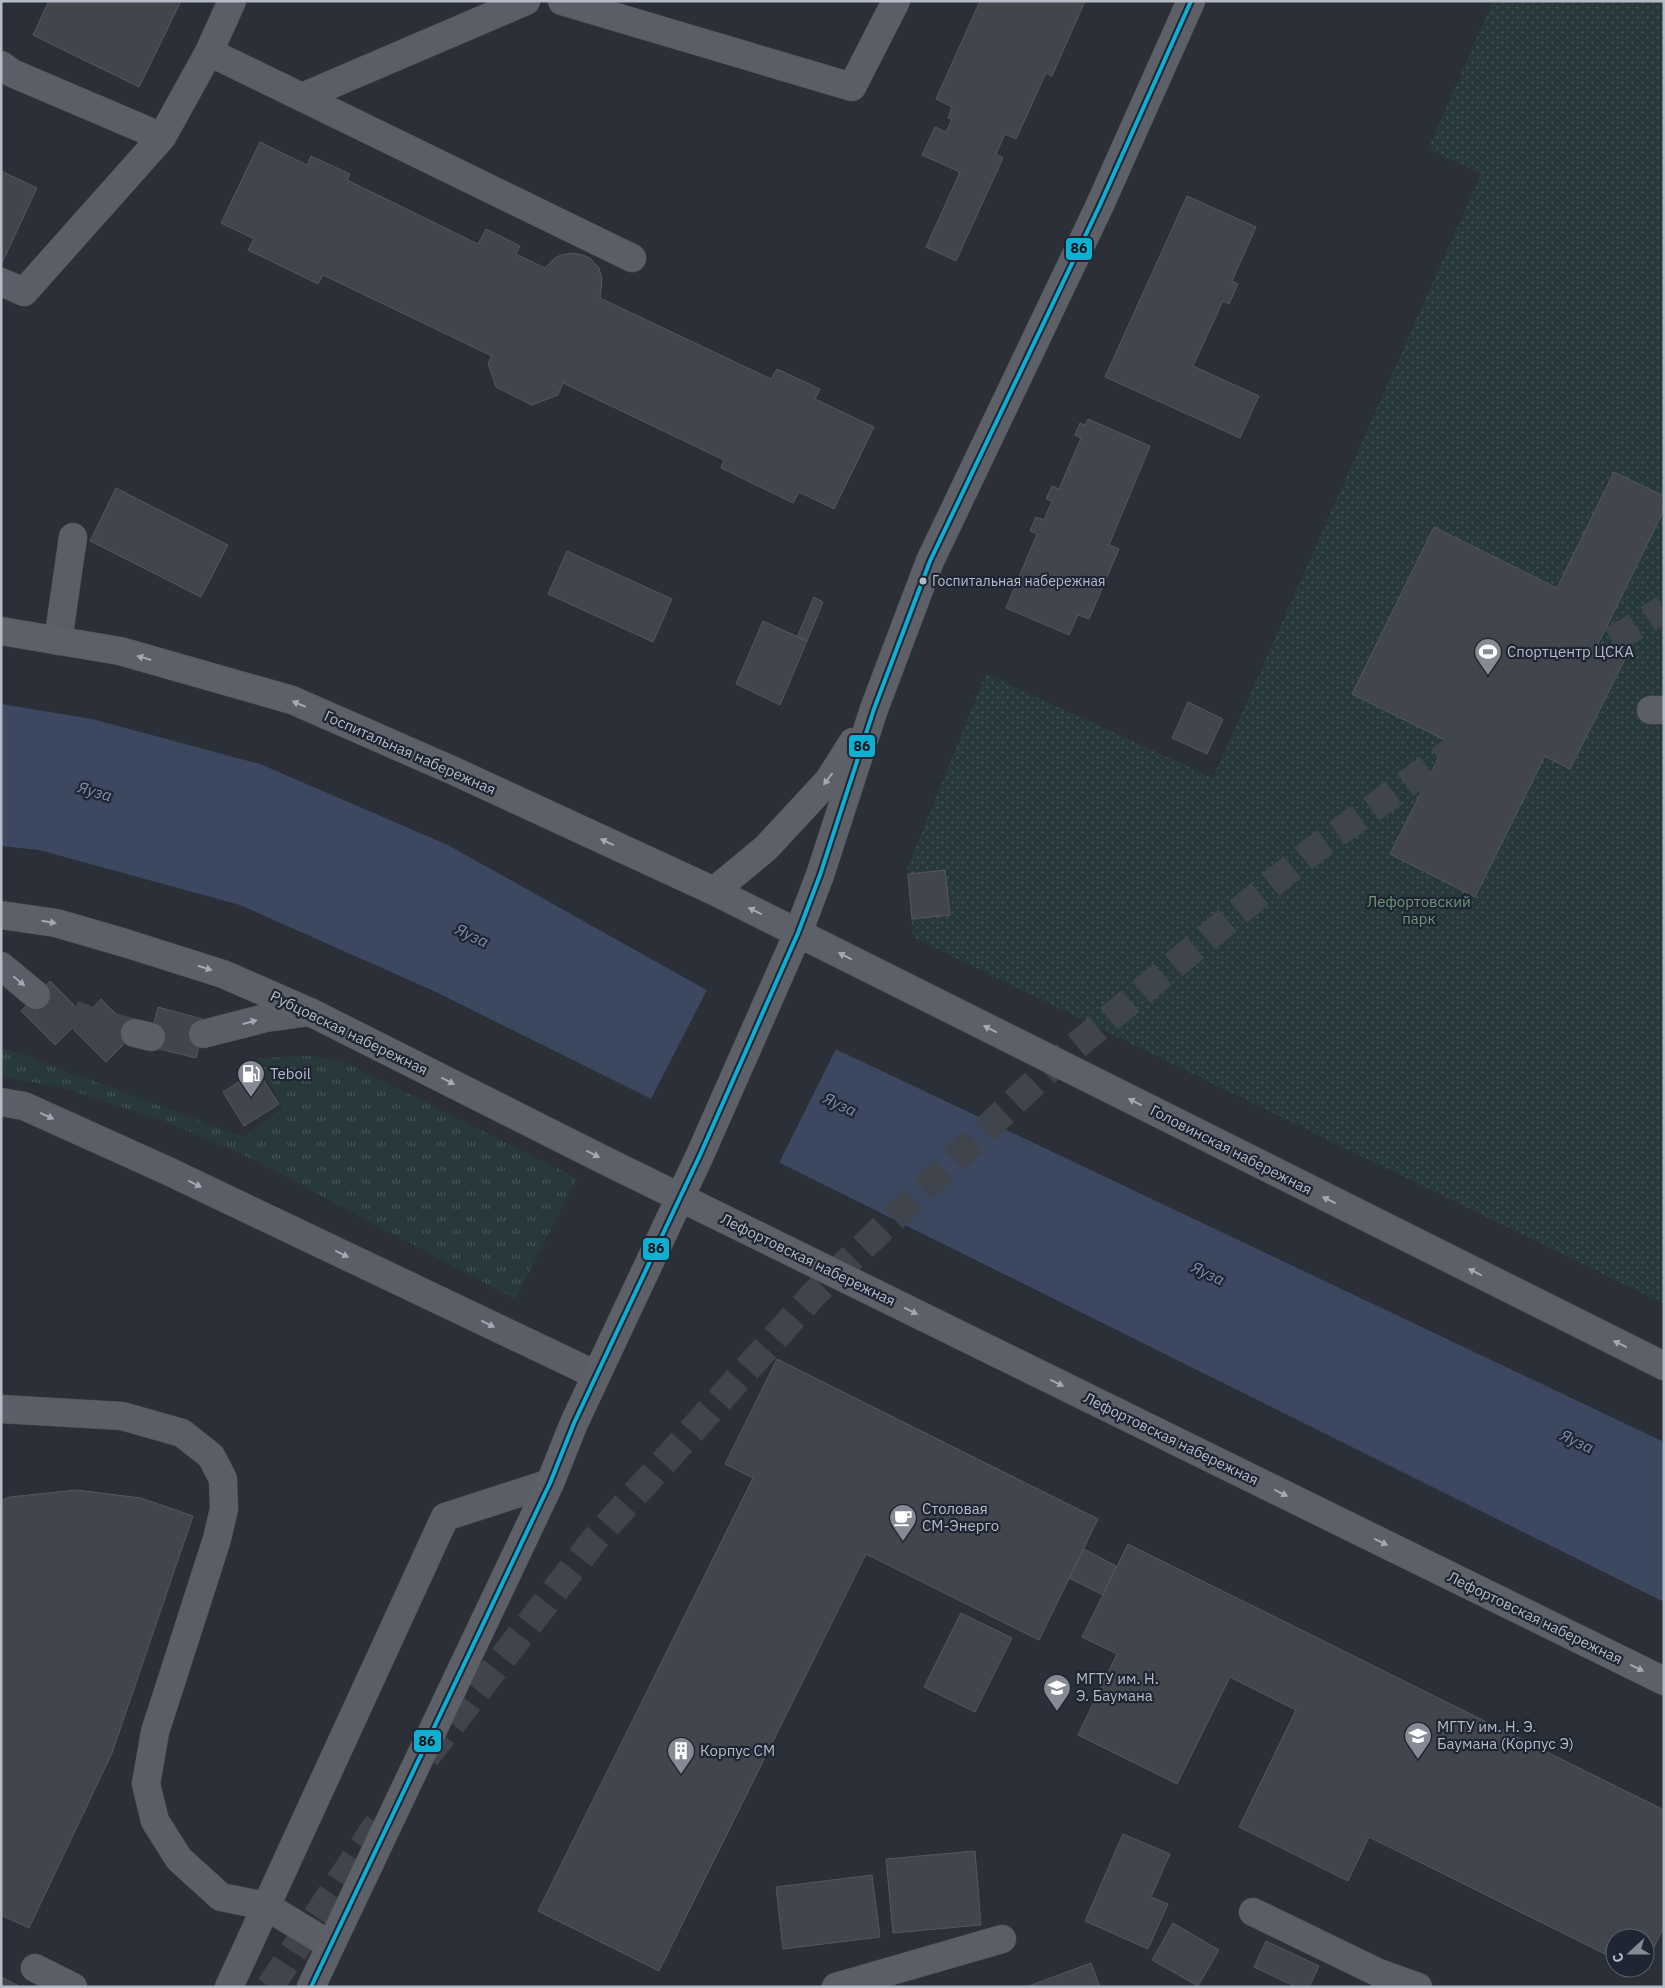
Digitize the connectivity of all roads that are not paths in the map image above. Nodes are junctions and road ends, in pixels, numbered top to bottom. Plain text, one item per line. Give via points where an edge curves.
1 (232, 1) edge
2 (526, 1) edge
3 (562, 1) edge
4 (896, 1) edge
5 (1191, 1) edge
6 (210, 52) junction
7 (1, 65) edge
8 (302, 97) junction
9 (162, 137) junction
10 (632, 258) dead end
11 (1, 282) edge
12 (73, 537) dead end
13 (1, 631) edge
14 (58, 641) junction
15 (874, 708) junction
16 (714, 891) junction
17 (1, 914) edge
18 (798, 932) junction
19 (1, 966) edge
20 (36, 995) tunnel mouth
21 (310, 1012) junction
22 (203, 1034) tunnel mouth
23 (1, 1102) edge
24 (679, 1197) junction
25 (1664, 1366) edge
26 (596, 1375) junction
27 (1, 1409) edge
28 (550, 1483) junction
29 (1664, 1681) edge
30 (266, 1906) junction
31 (1252, 1912) dead end
32 (1002, 1939) dead end
33 (330, 1945) junction
34 (35, 1968) dead end
35 (73, 1987) edge
36 (229, 1987) edge
37 (311, 1987) edge
38 (836, 1987) edge
39 (1418, 1987) edge

1 - 6 street
2 - 8 street
3 - 4 street via 852,87
5 - 15 main road via 1099,207 930,561
6 - 8 street
6 - 9 street
7 - 9 street via 12,73
8 - 10 street
9 - 11 street via 24,292
12 - 14 street
13 - 14 main road, Госпитальная набережная
16 -> 14 main road, Госпитальная набережная via 292,700 120,652
15 -> 16 main road via 829,780 766,848
15 - 18 main road via 820,875
18 -> 16 main road, Госпитальная набережная
17 -> 21 main road, Рубцовская набережная via 56,923 223,974
18 - 24 main road
25 -> 18 main road, Головинская набережная
19 -> 20 street
22 -> 21 street via 266,1018
21 -> 24 main road, Рубцовская набережная
23 -> 26 street via 24,1106 168,1171
24 - 26 main road
24 -> 29 main road, Лефортовская набережная
26 - 28 main road
27 - 30 street via 122,1416 182,1433 211,1456 223,1480 224,1509 155,1732 146,1784 155,1821 179,1859 221,1897
28 - 30 street via 445,1517
28 - 33 main road
30 - 33 street
30 - 36 street
31 - 39 street via 1378,1973
32 - 38 street
33 - 37 main road
34 - 35 street

